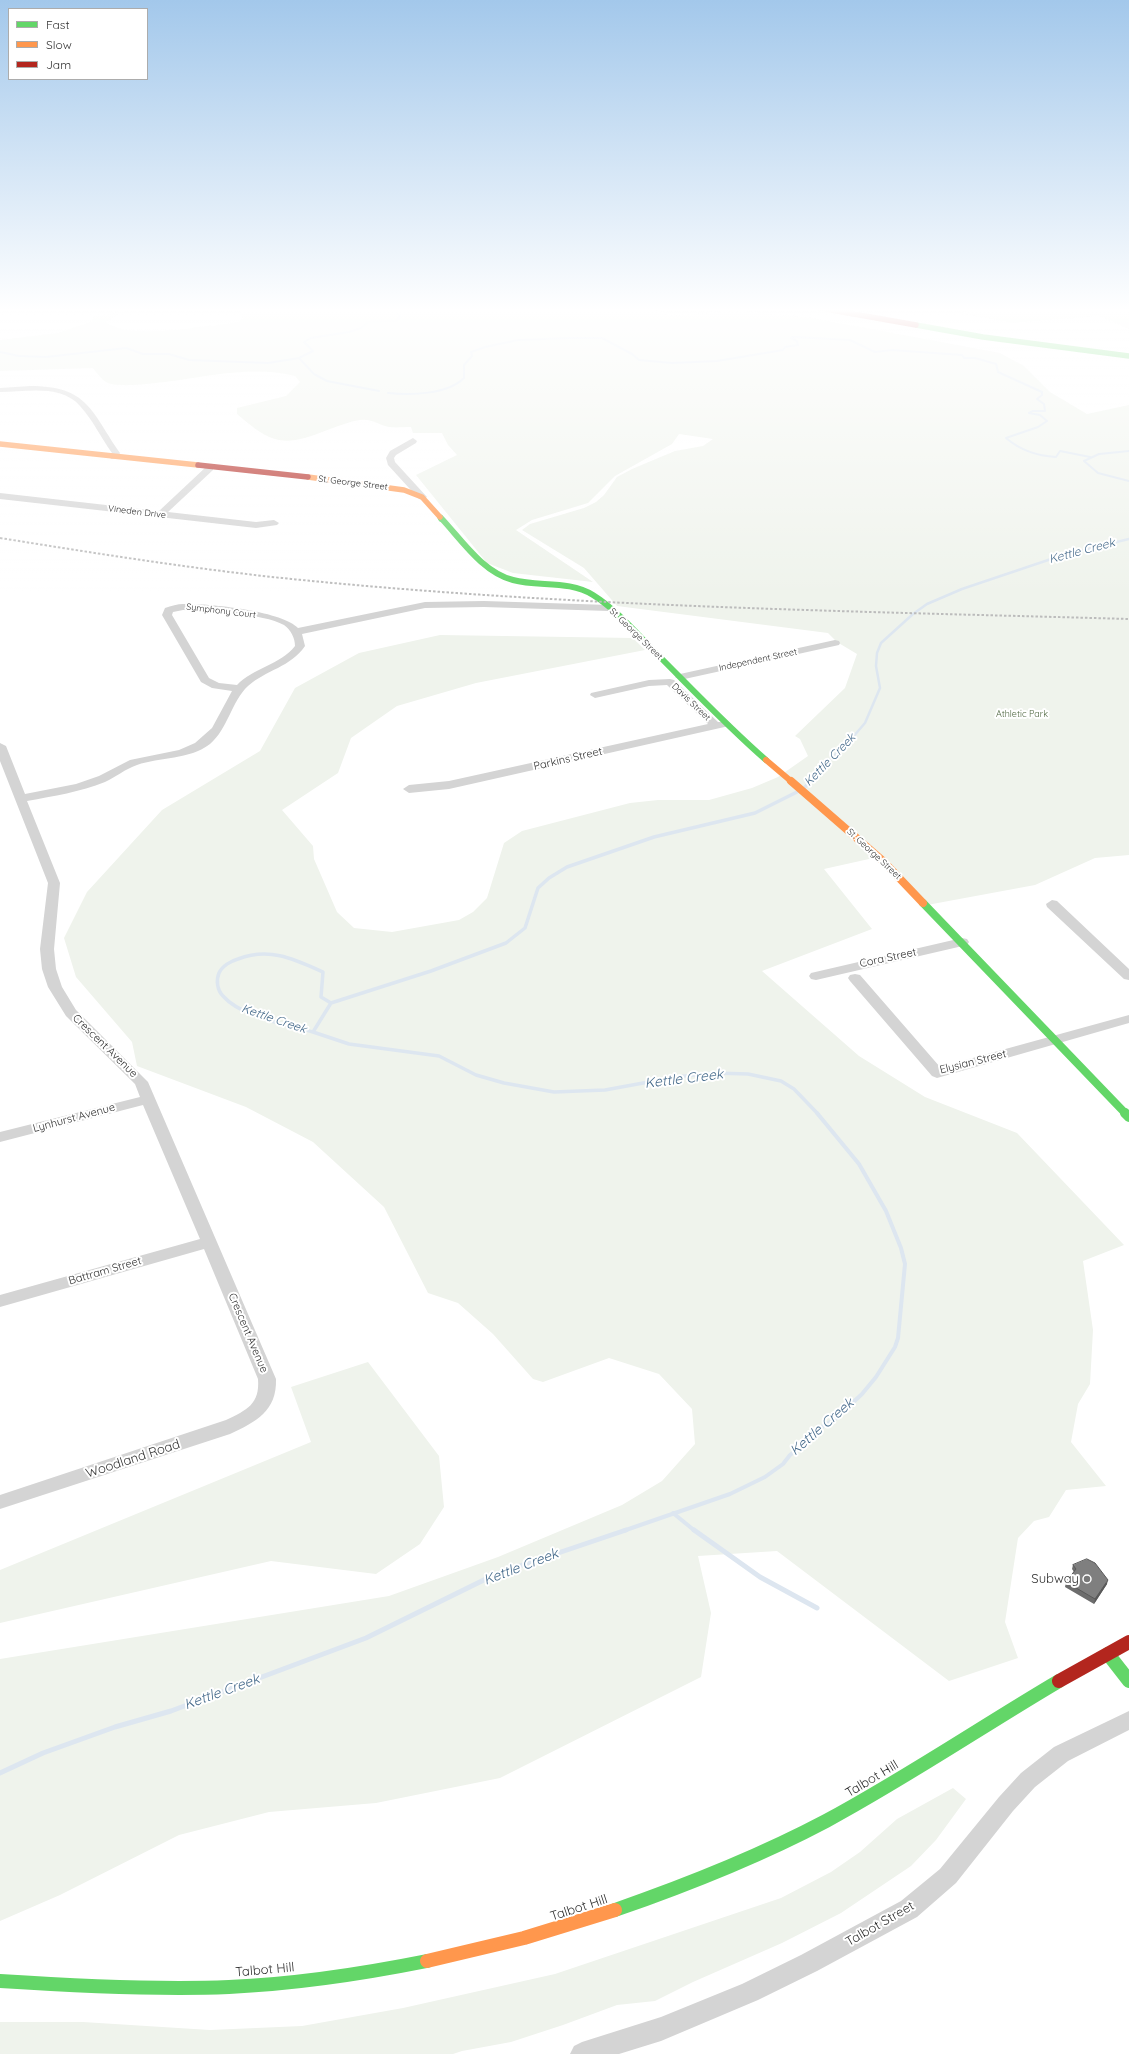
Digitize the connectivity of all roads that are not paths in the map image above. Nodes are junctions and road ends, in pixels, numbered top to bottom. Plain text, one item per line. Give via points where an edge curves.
1 (82, 404) edge
2 (413, 441) dead end
3 (0, 444) edge
4 (114, 457) junction
5 (210, 468) junction
6 (0, 496) edge
7 (422, 497) junction
8 (161, 514) junction
9 (274, 523) dead end
10 (609, 608) junction
11 (295, 632) junction
12 (835, 643) dead end
13 (680, 677) junction
14 (239, 689) junction
15 (595, 694) dead end
16 (720, 725) junction
17 (0, 746) edge
18 (410, 790) dead end
19 (22, 798) junction
20 (1052, 904) dead end
21 (962, 942) junction
22 (816, 976) dead end
23 (1129, 976) edge
24 (854, 978) dead end
25 (1129, 1019) edge
26 (1055, 1040) junction
27 (149, 1098) junction
28 (1129, 1117) edge
29 (0, 1137) edge
30 (209, 1242) junction
31 (0, 1301) edge
32 (261, 1407) joint
33 (0, 1502) edge
34 (1129, 1642) edge
35 (1108, 1654) junction
36 (1129, 1681) edge
37 (1129, 1720) edge
38 (0, 1981) edge
39 (582, 2054) edge

1 - 4 street via 116,454
2 - 7 street via 393,453 390,458 391,463
3 - 4 main road, St. George Street
4 - 5 main road, St. George Street
5 - 7 main road, St. George Street via 394,488 413,492
5 - 8 street
6 - 8 street, Vineden Drive
7 - 10 main road, St. George Street via 496,574 518,581 580,589 594,595
8 - 9 street, Vineden Drive via 256,525
10 - 11 street via 425,605
10 - 13 main road, St. George Street
11 - 14 street via 300,646 294,654 264,670
11 - 14 street, Symphony Court via 288,624 266,617 183,607 167,611 205,680 216,686
12 - 13 street, Independent Street
13 - 16 main road, St. George Street
14 - 19 street via 212,734 203,744 128,764 88,784
15 - 16 street, Davis Street via 660,681 670,682
16 - 18 street, Parkins Street via 449,785
16 - 21 main road, St. George Street via 780,772 883,861
17 - 19 street, Crescent Avenue
19 - 27 street, Crescent Avenue via 54,883 47,949 49,969 56,987 71,1013 137,1076
20 - 23 street
21 - 22 street, Cora Street
21 - 26 main road, St. George Street
24 - 26 street, Elysian Street via 937,1073
25 - 26 street, Elysian Street
26 - 28 main road, St. George Street
27 - 29 street, Lynhurst Avenue
27 - 30 street, Crescent Avenue
30 - 31 street, Battram Street
30 - 32 street, Crescent Avenue via 267,1379 268,1394
32 - 33 street, Woodland Road via 245,1420 224,1429
34 - 35 main road
35 - 36 main road
35 - 38 main road, Talbot Hill via 812,1828 694,1882 522,1940 411,1964 297,1981 177,1988 80,1987
37 - 39 street, Talbot Street via 1060,1754 1028,1780 948,1876 909,1909 809,1964 750,1992 661,2029

